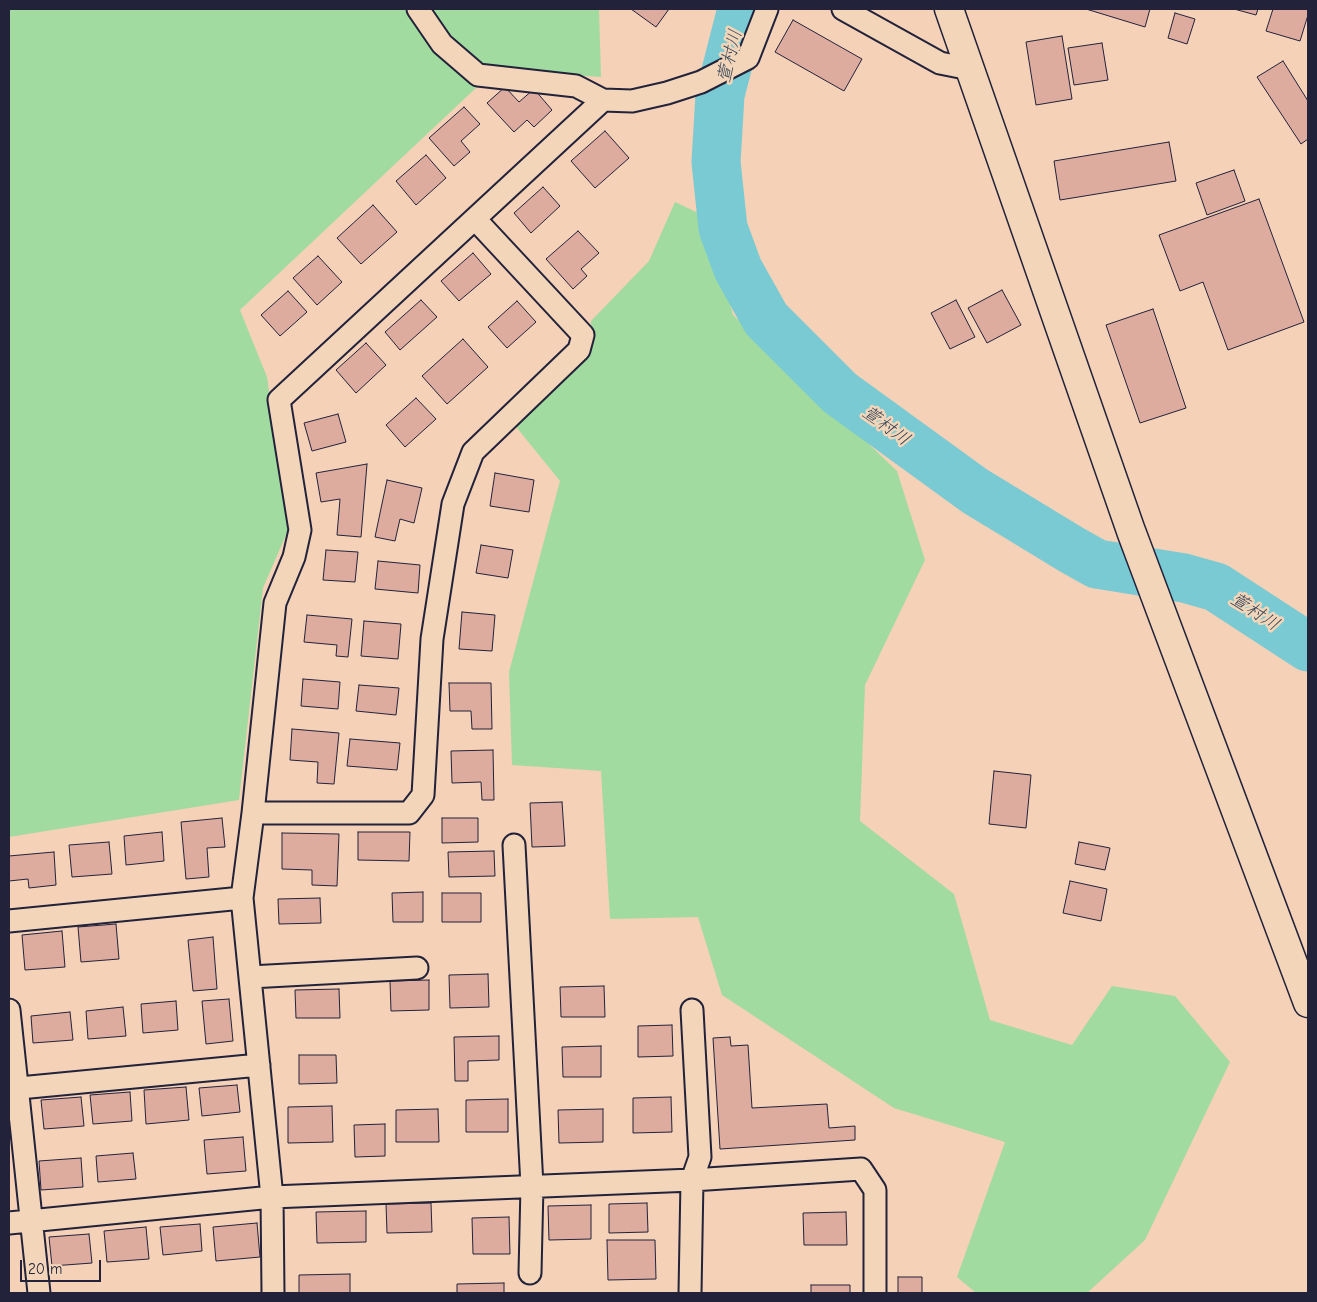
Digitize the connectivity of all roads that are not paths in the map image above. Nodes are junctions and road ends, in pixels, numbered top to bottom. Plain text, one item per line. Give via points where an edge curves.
1 (418, 9) edge
2 (767, 9) edge
3 (843, 9) edge
4 (949, 9) edge
5 (970, 69) junction
6 (603, 100) junction
7 (475, 219) junction
8 (253, 812) junction
9 (514, 845) dead end
10 (242, 898) junction
11 (9, 921) edge
12 (417, 968) dead end
13 (250, 977) junction
14 (1308, 1003) edge
15 (692, 1010) dead end
16 (9, 1017) edge
17 (259, 1065) junction
18 (13, 1089) edge
19 (692, 1180) junction
20 (532, 1186) junction
21 (272, 1197) junction
22 (31, 1221) junction
23 (9, 1223) edge
24 (530, 1273) dead end
25 (39, 1293) edge
26 (273, 1293) edge
27 (690, 1293) edge
28 (875, 1293) edge

1 - 6 street via 442,44 478,75 576,86
2 - 6 street via 748,58 701,82 667,93 632,101
3 - 5 street via 940,63
4 - 5 street
5 - 14 street via 1131,531
6 - 7 street
7 - 8 street via 278,400 300,530 294,557 276,603
7 - 8 street via 583,335 579,350 473,452 453,504 432,639 423,795 409,812
8 - 10 street
9 - 20 street
10 - 11 street
10 - 13 street
12 - 13 street
13 - 17 street
15 - 19 street via 700,1157
16 - 18 street
17 - 18 street
17 - 21 street
18 - 22 street
19 - 20 street
19 - 27 street
19 - 28 street via 861,1168 875,1190
20 - 21 street
20 - 24 street
21 - 22 street
21 - 26 street
22 - 23 street
22 - 25 street

